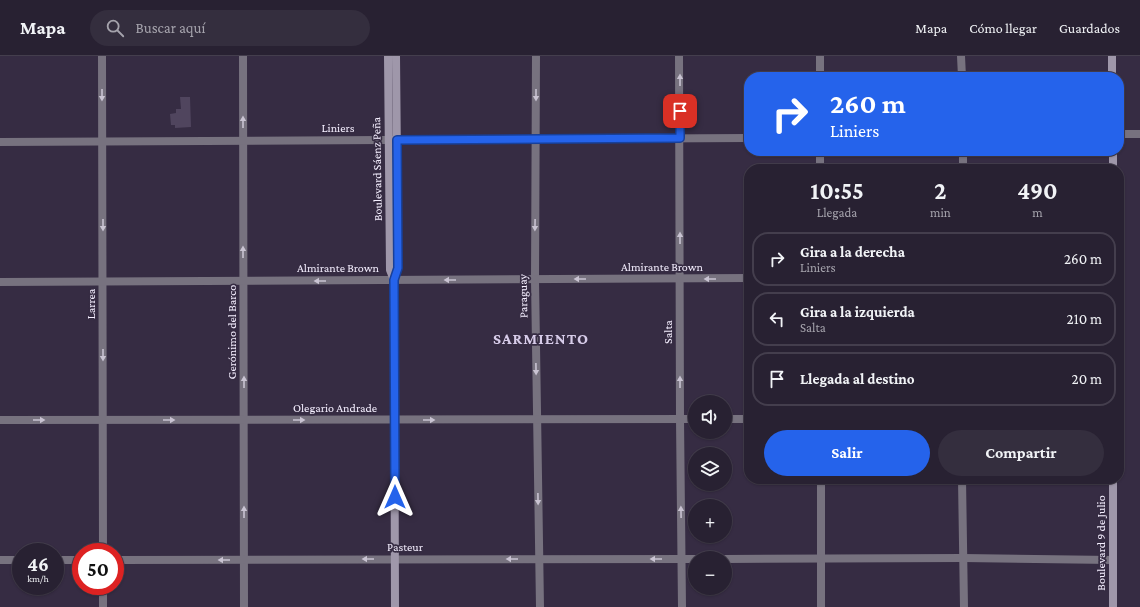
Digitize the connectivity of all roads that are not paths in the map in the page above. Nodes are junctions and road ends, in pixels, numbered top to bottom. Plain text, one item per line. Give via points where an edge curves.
1 (102, 56) edge
2 (243, 56) edge
3 (388, 56) edge
4 (396, 56) edge
5 (536, 56) edge
6 (679, 56) edge
7 (820, 56) edge
8 (961, 56) edge
9 (1112, 56) edge
10 (820, 72) edge
11 (962, 72) edge
12 (1112, 72) edge
13 (1124, 134) edge
14 (1140, 134) edge
15 (680, 138) junction
16 (744, 138) edge
17 (536, 139) junction
18 (393, 140) junction
19 (243, 141) junction
20 (0, 142) edge
21 (102, 142) junction
22 (744, 278) edge
23 (680, 279) junction
24 (394, 280) junction
25 (535, 280) junction
26 (243, 281) junction
27 (0, 282) edge
28 (103, 282) junction
29 (537, 419) junction
30 (680, 419) junction
31 (688, 419) edge
32 (732, 419) edge
33 (744, 419) edge
34 (0, 420) edge
35 (103, 420) junction
36 (244, 420) junction
37 (394, 420) junction
38 (821, 484) edge
39 (962, 484) edge
40 (1113, 484) edge
41 (103, 543) edge
42 (964, 558) junction
43 (395, 559) junction
44 (539, 559) junction
45 (682, 559) junction
46 (688, 559) edge
47 (732, 559) edge
48 (821, 559) junction
49 (0, 560) edge
50 (12, 560) edge
51 (124, 560) edge
52 (244, 560) junction
53 (1112, 560) junction
54 (103, 595) edge
55 (103, 607) edge
56 (244, 607) edge
57 (395, 607) edge
58 (540, 607) edge
59 (682, 607) edge
60 (821, 607) edge
61 (964, 607) edge
62 (1112, 607) edge

1 -> 21 street, Larrea
19 -> 2 street, Gerónimo del Barco
3 - 18 main road, Boulevard Sáenz Peña
4 - 18 main road, Boulevard Sáenz Peña
5 -> 17 street, Paraguay
15 -> 6 street, Salta
7 - 10 street
8 - 11 street
9 - 12 main road
13 - 14 street
15 - 16 street, Liniers
15 - 17 street, Liniers
23 -> 15 street, Salta
17 - 18 street, Liniers
17 -> 25 street, Paraguay
18 - 19 street, Liniers
18 - 24 main road, Boulevard Sáenz Peña via 398,268
19 - 21 street, Liniers
26 -> 19 street, Gerónimo del Barco
20 - 21 street, Liniers
21 -> 28 street, Larrea
22 -> 23 street, Almirante Brown
23 -> 25 street, Almirante Brown
30 -> 23 street, Salta
25 -> 24 street, Almirante Brown
24 -> 26 street, Almirante Brown
24 - 37 main road, Boulevard Sáenz Peña
25 -> 29 street, Paraguay
26 - 28 street, Almirante Brown
36 -> 26 street, Gerónimo del Barco
27 - 28 street, Almirante Brown
28 -> 35 street, Larrea
29 - 30 street, Olegario Andrade
37 -> 29 street, Olegario Andrade
29 -> 44 street, Paraguay
30 - 31 street, Olegario Andrade
45 -> 30 street, Salta
32 - 33 street
34 -> 35 street, Olegario Andrade
35 -> 36 street, Olegario Andrade
35 - 41 street, Larrea
36 -> 37 street, Olegario Andrade
52 -> 36 street, Gerónimo del Barco
37 - 43 main road, Boulevard Sáenz Peña
38 - 48 street
39 - 42 street
40 - 53 main road, Boulevard 9 de Julio
42 - 48 street
42 - 53 street
42 - 61 street
44 -> 43 street, Pasteur
43 -> 52 street, Pasteur
43 - 57 main road, Boulevard Sáenz Peña
45 -> 44 street, Pasteur
44 - 58 street, Paraguay
45 - 46 street, Pasteur
45 - 59 street, Salta
47 - 48 street
48 - 60 street
49 - 50 street
52 -> 51 street, Pasteur
52 - 56 street, Gerónimo del Barco
53 - 62 main road, Boulevard 9 de Julio
54 - 55 street

